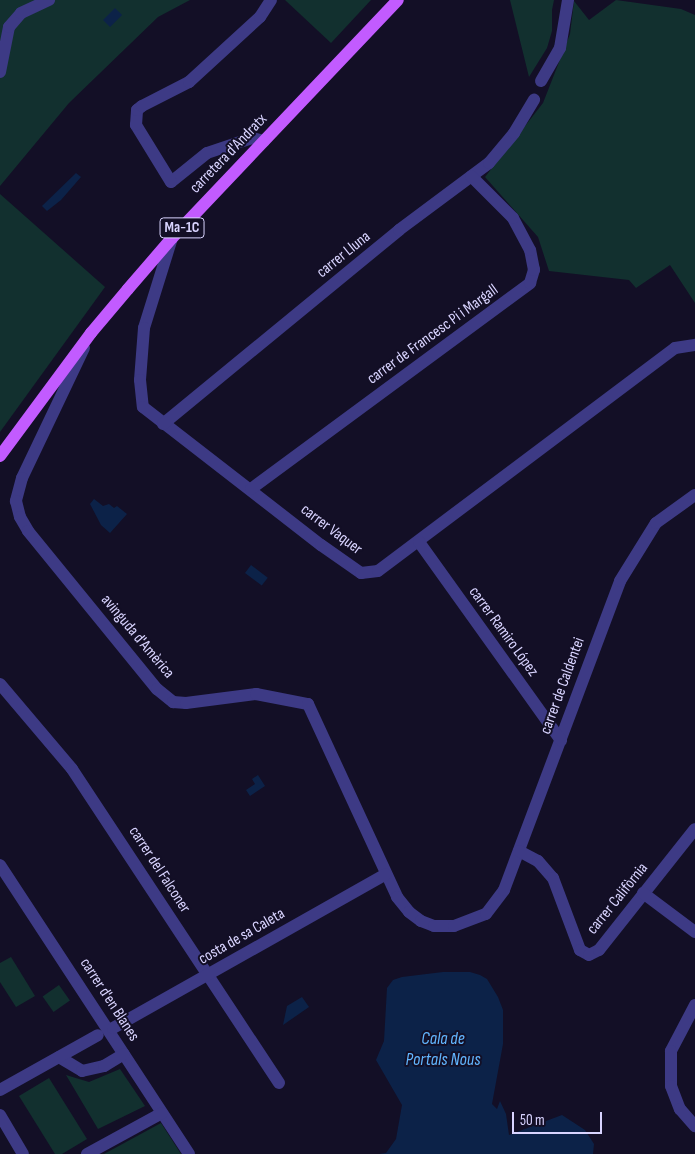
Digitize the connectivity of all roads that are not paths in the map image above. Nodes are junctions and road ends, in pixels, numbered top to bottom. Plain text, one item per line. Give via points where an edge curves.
1 (49, 0) edge
2 (271, 0) edge
3 (398, 0) edge
4 (568, 0) edge
5 (0, 72) edge
6 (541, 81) dead end
7 (534, 100) dead end
8 (264, 142) junction
9 (471, 176) junction
10 (172, 238) junction
11 (91, 334) junction
12 (695, 345) edge
13 (163, 424) junction
14 (0, 456) edge
15 (251, 489) junction
16 (695, 495) edge
17 (419, 542) junction
18 (0, 684) edge
19 (562, 740) junction
20 (695, 829) edge
21 (519, 851) junction
22 (0, 865) edge
23 (386, 874) junction
24 (643, 893) junction
25 (695, 932) edge
26 (208, 975) junction
27 (695, 1005) edge
28 (113, 1028) dead end
29 (98, 1035) dead end
30 (124, 1054) junction
31 (59, 1057) junction
32 (278, 1083) dead end
33 (0, 1090) edge
34 (162, 1113) junction
35 (0, 1115) edge
36 (695, 1126) edge
37 (23, 1154) edge
38 (87, 1154) edge
39 (189, 1154) edge

1 - 5 street via 21,13 9,27
2 - 8 street via 260,17 189,82 137,110 136,125 171,182 207,153 252,138
3 - 8 main road, carretera d'Andratx / Ma-1C
4 - 6 street via 560,48
7 - 9 street, carrer Lluna via 514,133 489,163
8 - 10 main road, carretera d'Andratx / Ma-1C
9 - 13 street, carrer Lluna
9 - 15 street, carrer de Francesc Pi i Margall via 513,218 530,250 534,270 530,283
10 - 11 main road, carretera d'Andratx / Ma-1C
10 - 13 street, carrer Vaquer via 144,328 140,380 143,407
11 - 14 main road, carretera d'Andratx / Ma-1C
11 - 23 street, avinguda d'Amèrica via 22,478 16,501 24,524 157,689 173,702 256,694 308,704
12 - 17 street, carrer Vaquer via 675,348
13 - 15 street, carrer Vaquer
15 - 17 street, carrer Vaquer via 361,573 378,571
16 - 19 street, carrer de Caldentei via 656,523 620,581
17 - 19 street, carrer Ramiro López
18 - 26 street, carrer del Falconer via 72,769
19 - 21 street, carrer de Caldentei
20 - 24 street, carrer Califòrnia
21 - 23 street, carrer de Caldentei via 504,890 491,909 454,926 434,926 408,912
21 - 24 street, carrer Califòrnia via 538,861 553,878 580,950 589,955 598,950
22 - 30 street, carrer d'en Blanes
23 - 26 street, costa de sa Caleta
24 - 25 street
26 - 28 street, costa de sa Caleta
26 - 32 street, carrer del Falconer
27 - 36 street via 672,1051 671,1086 680,1109
29 - 31 street
30 - 31 street via 104,1066 82,1071
30 - 34 street, carrer d'en Blanes
31 - 33 street
34 - 38 street
34 - 39 street, carrer d'en Blanes
35 - 37 street

